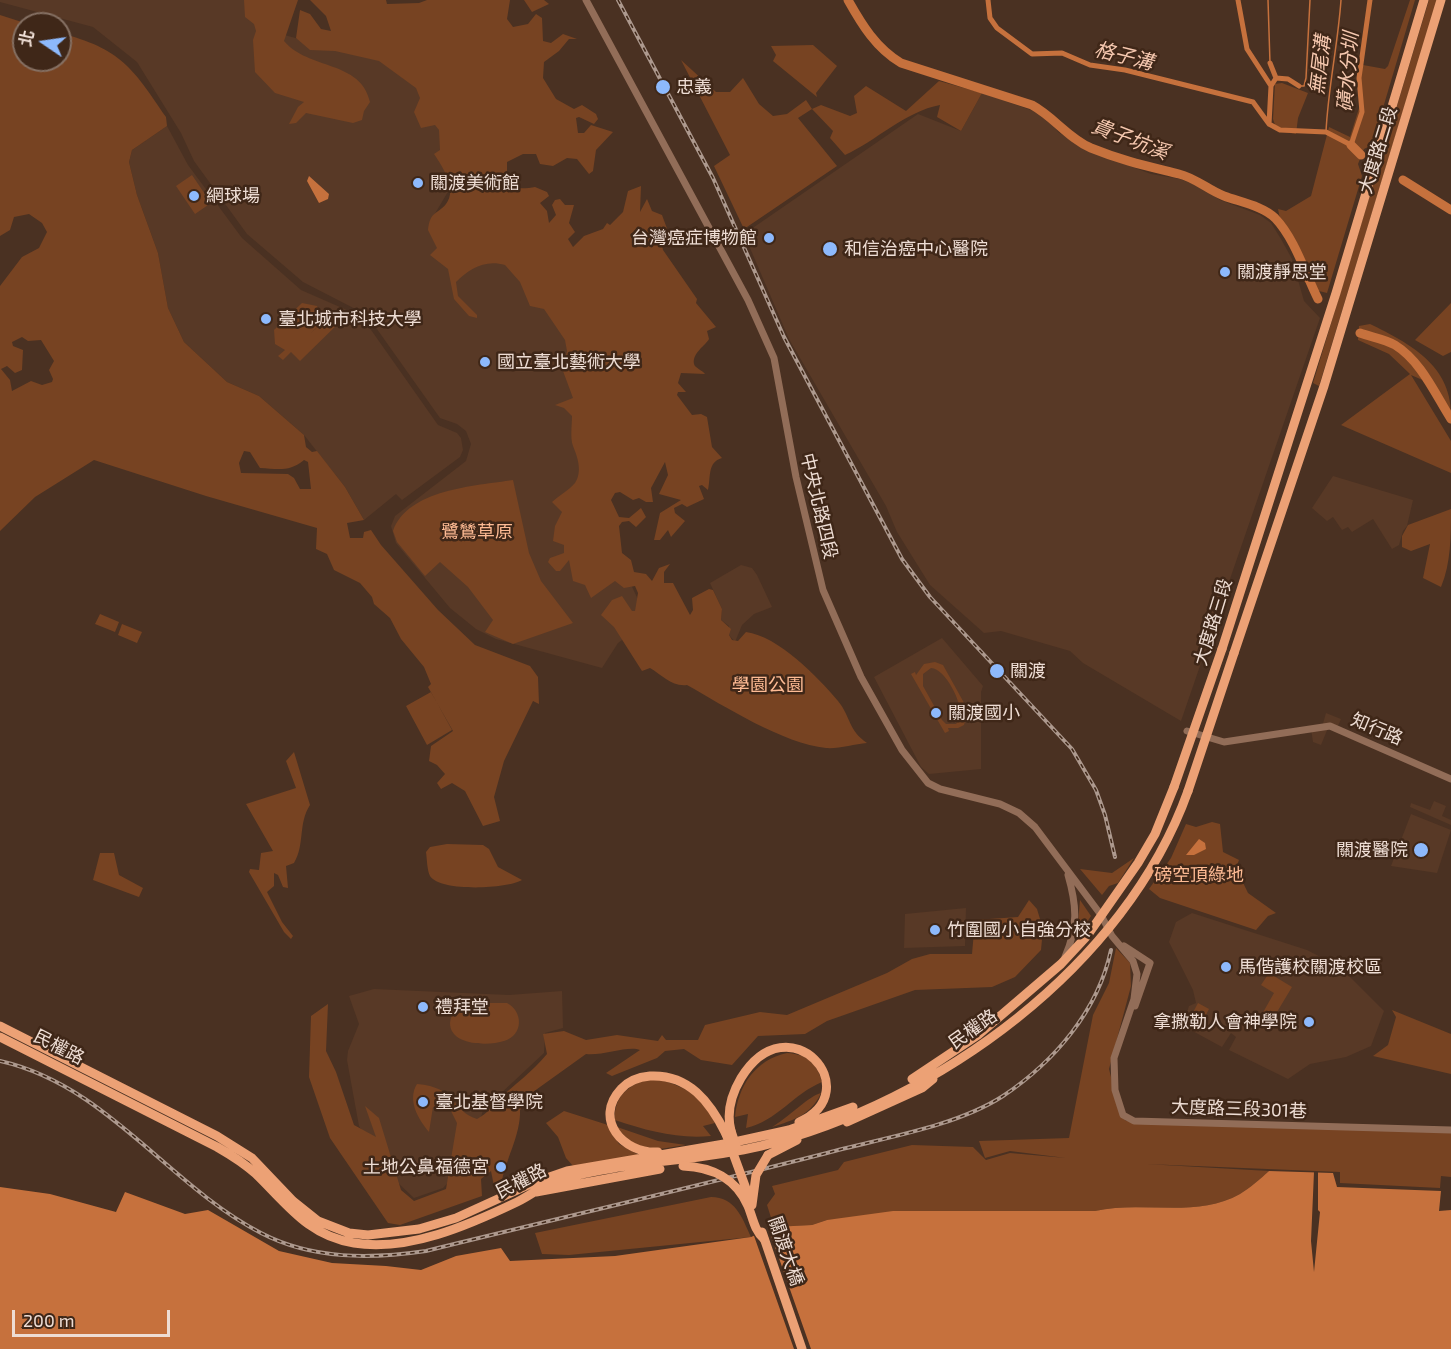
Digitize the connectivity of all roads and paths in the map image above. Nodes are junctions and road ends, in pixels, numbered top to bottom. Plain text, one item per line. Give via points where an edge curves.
1 (586, 0) edge
2 (1424, 0) edge
3 (1441, 0) edge
4 (1333, 300) joint
5 (1340, 335) joint
6 (1187, 731) dead end
7 (1451, 779) edge
8 (1067, 870) junction
9 (1101, 915) junction
10 (1107, 929) junction
11 (1087, 936) joint
12 (1114, 939) junction
13 (1093, 946) joint
14 (1128, 953) junction
15 (1149, 963) junction
16 (1061, 964) junction
17 (1127, 1021) junction
18 (0, 1026) edge
19 (0, 1037) edge
20 (957, 1055) junction
21 (944, 1069) junction
22 (832, 1119) junction
23 (1451, 1131) edge
24 (728, 1132) junction
25 (766, 1134) junction
26 (732, 1148) junction
27 (687, 1150) junction
28 (536, 1192) junction
29 (752, 1205) junction
30 (764, 1239) junction
31 (802, 1349) edge

1 - 8 street, 中央北路四段 via 770,348 823,590 861,677 907,759 928,783 1019,813 1035,827
2 - 4 main road, 大度路二段
3 - 5 main road, 大度路二段
4 - 9 main road, 大度路三段, bridge via 1174,787 1155,834
5 - 10 main road, 大度路三段, bridge via 1188,791 1167,841
6 - 7 street, 知行路 via 1224,742 1330,726
8 - 9 street, 中央北路四段
8 - 16 street via 1077,913 1073,938
9 - 10 street, 中央北路四段
9 - 11 main road, 大度路三段
10 - 12 street, 中央北路四段
10 - 13 main road, 大度路三段
11 - 16 main road, 民權路
12 - 14 street
12 - 15 street
13 - 20 main road, 民權路 via 1017,1018
14 - 15 street via 1141,964
14 - 17 street via 1137,974
15 - 17 street
16 - 20 main road, 民權路
17 - 23 street, 大度路三段301巷 via 1114,1058 1113,1075 1126,1118
18 - 27 main road, 民權路 via 217,1136 262,1167 304,1212 349,1233 368,1235 419,1229 456,1218 567,1171
19 - 28 main road, 民權路 via 217,1147 258,1176 299,1220 342,1241 379,1245 434,1234 495,1213
20 - 21 main road, 民權路
20 - 22 main road, 民權路
21 - 22 main road, 民權路
21 - 29 main road, bridge via 912,1093 862,1117 777,1149 756,1175
22 - 25 main road, 民權路
22 - 26 main road, 民權路
24 - 25 main road, 關渡大橋 via 734,1090 745,1072 769,1052 783,1047 800,1048 814,1056 822,1068 826,1081 821,1105 801,1121
24 - 27 main road, 關渡大橋 via 710,1105 688,1085 673,1078 641,1077 620,1090 611,1110 611,1121 621,1141 639,1151
24 - 29 main road, 關渡大橋, bridge
25 - 26 main road, 民權路
26 - 27 main road, 民權路
26 - 28 main road, 民權路 via 585,1174 546,1185
28 - 30 main road, bridge via 683,1166 709,1169 737,1188
29 - 30 main road, 關渡大橋, bridge
30 - 31 main road, 關渡大橋

